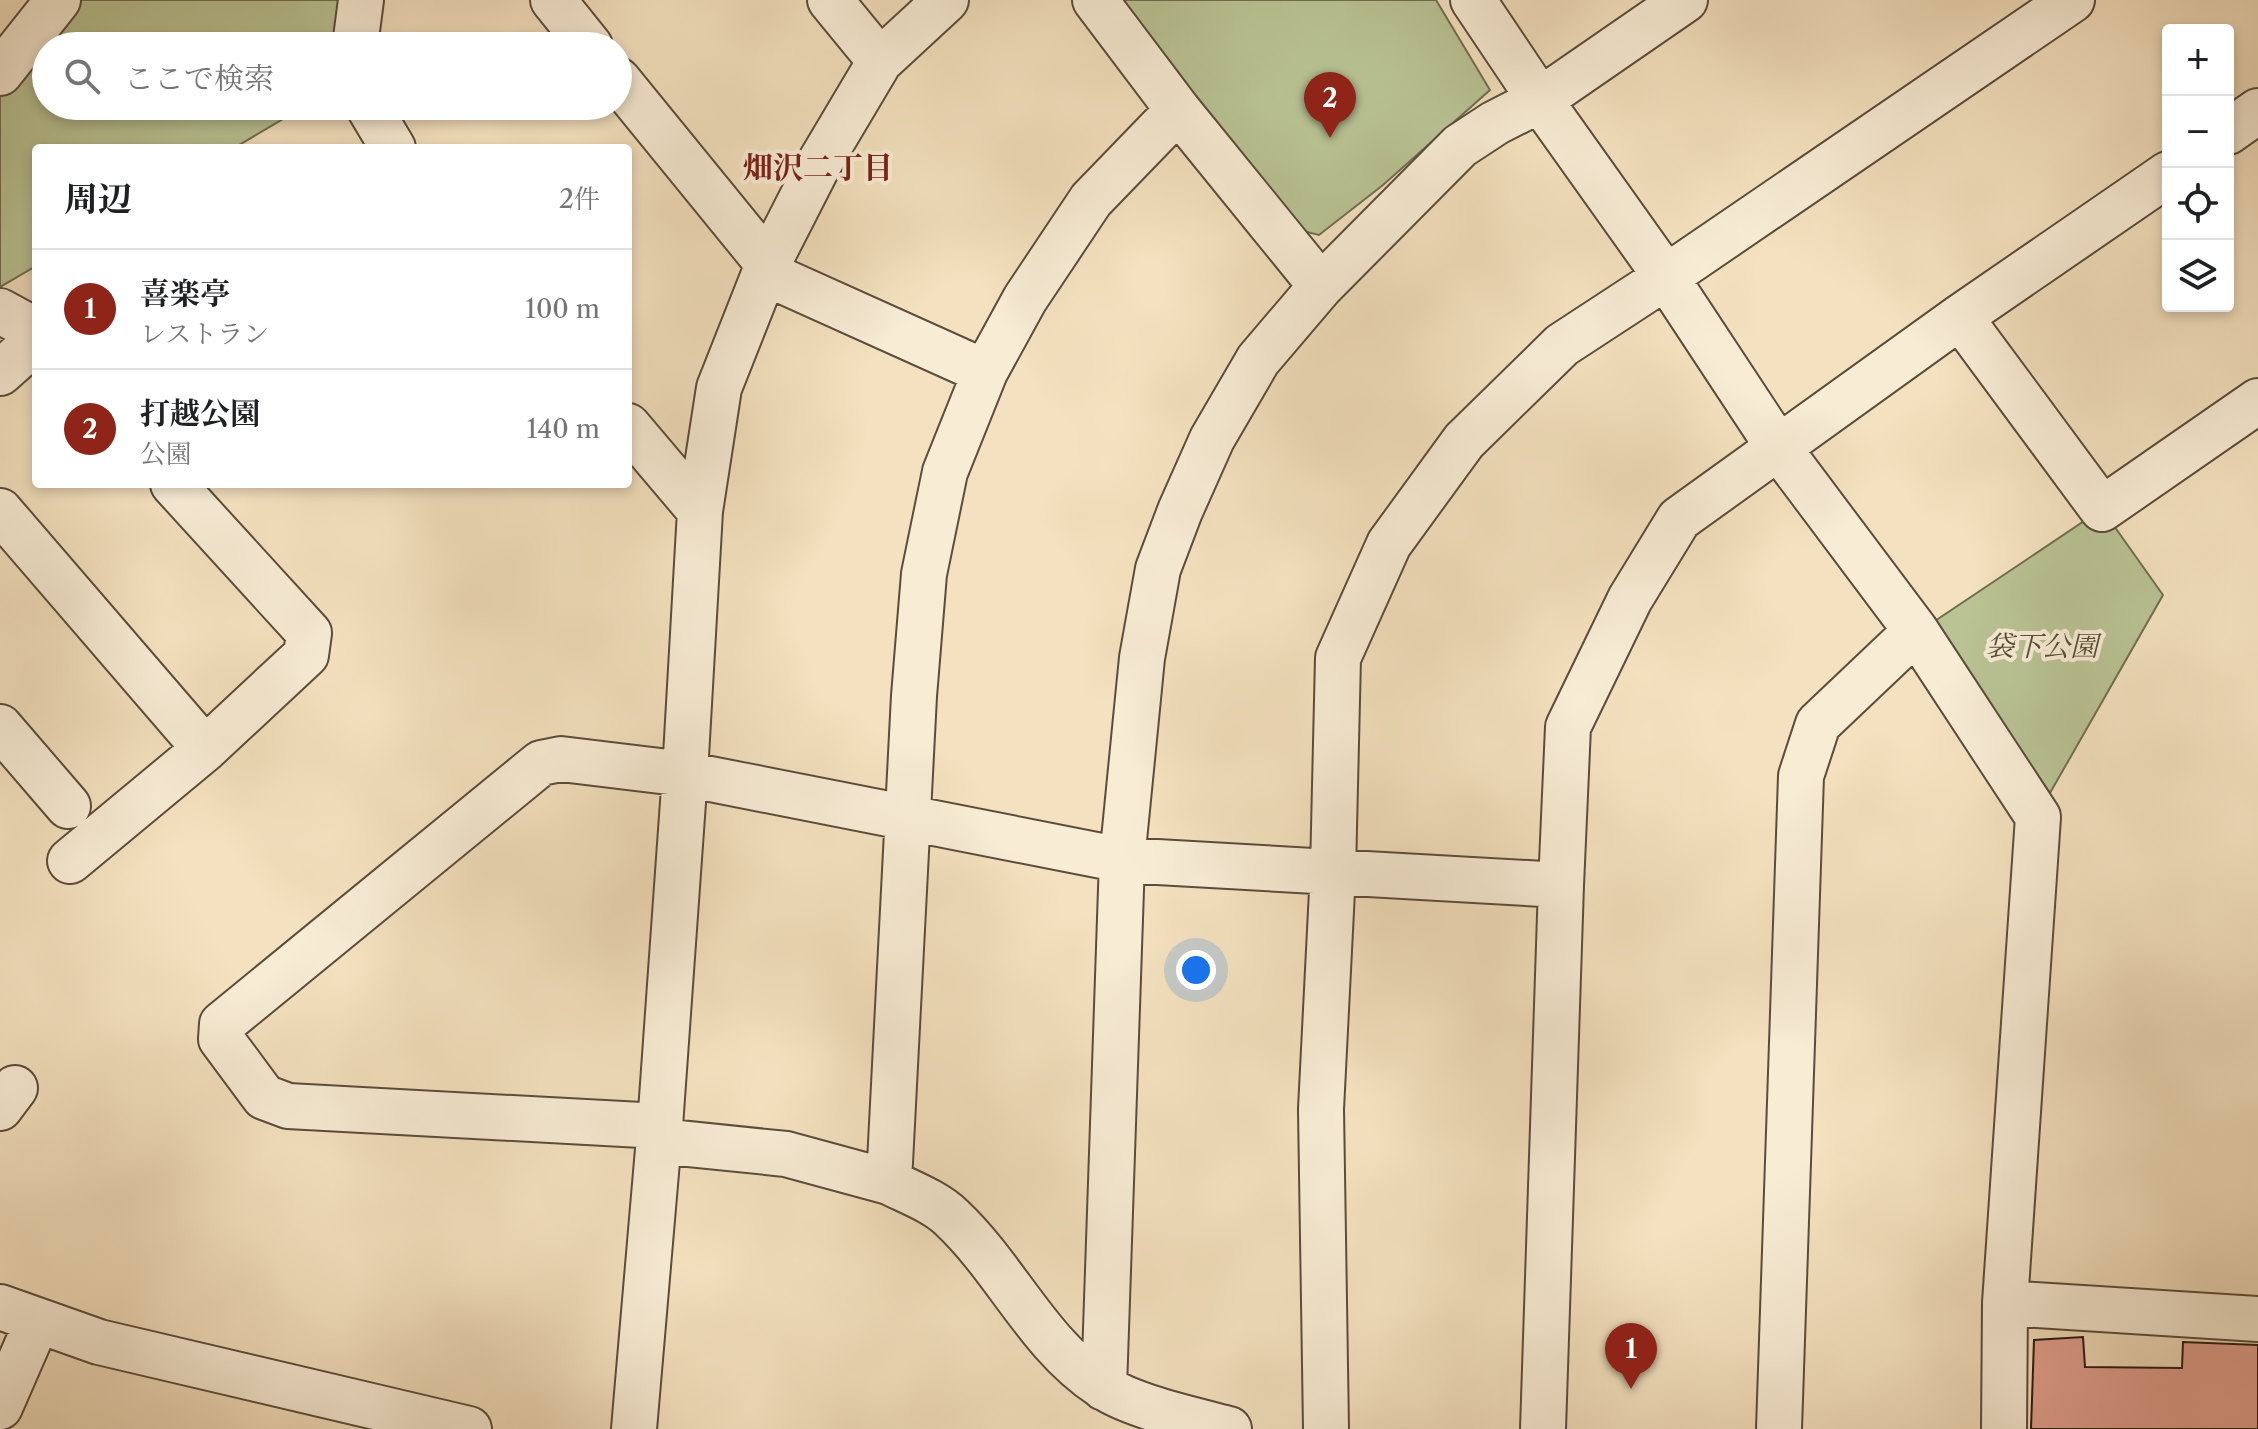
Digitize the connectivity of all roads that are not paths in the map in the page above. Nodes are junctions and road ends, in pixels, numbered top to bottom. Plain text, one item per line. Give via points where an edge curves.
1 (58, 0) edge
2 (361, 0) edge
3 (553, 0) edge
4 (830, 0) edge
5 (946, 0) edge
6 (1095, 0) edge
7 (1473, 0) edge
8 (1685, 0) edge
9 (2072, 0) edge
10 (33, 32) edge
11 (357, 32) edge
12 (579, 32) edge
13 (32, 33) edge
14 (880, 61) junction
15 (0, 73) edge
16 (632, 98) edge
17 (1540, 100) junction
18 (1178, 110) junction
19 (2258, 111) edge
20 (376, 120) edge
21 (2234, 128) edge
22 (391, 144) edge
23 (2162, 178) edge
24 (766, 268) junction
25 (1666, 277) junction
26 (1321, 286) junction
27 (0, 311) edge
28 (1960, 317) junction
29 (32, 331) edge
30 (32, 345) edge
31 (985, 372) junction
32 (0, 373) edge
33 (2258, 401) edge
34 (632, 431) edge
35 (1778, 447) junction
36 (177, 488) edge
37 (0, 511) edge
38 (700, 511) junction
39 (1916, 631) junction
40 (0, 727) edge
41 (205, 749) junction
42 (685, 774) junction
43 (68, 806) dead end
44 (908, 819) junction
45 (1122, 860) junction
46 (70, 861) dead end
47 (1333, 871) junction
48 (1561, 885) junction
49 (659, 1133) junction
50 (889, 1182) junction
51 (2005, 1303) junction
52 (19, 1315) edge
53 (2258, 1319) edge
54 (1104, 1388) junction
55 (0, 1407) edge
56 (469, 1429) edge
57 (634, 1429) edge
58 (1229, 1429) edge
59 (1326, 1429) edge
60 (1543, 1429) edge
61 (1779, 1429) edge
62 (2004, 1429) edge

1 - 10 street
2 - 11 street
3 - 12 street
4 - 14 street
5 - 14 street
6 - 18 street
7 - 17 street
8 - 17 street
9 - 25 street
13 - 15 street
14 - 24 street
16 - 24 street
17 - 25 street
17 - 26 street via 1460,146
18 - 26 street
18 - 31 street via 1091,200 1025,299
19 - 21 street
20 - 22 street
23 - 28 street
24 - 31 street
24 - 38 street via 719,388
25 - 35 street
25 - 47 street via 1562,345 1464,441 1389,544 1338,658
26 - 45 street via 1258,360 1212,439 1158,569 1142,658
27 - 29 street
28 - 33 street via 2102,509
28 - 35 street
30 - 32 street
31 - 44 street via 945,472 924,574
34 - 38 street
35 - 39 street
35 - 48 street via 1679,519 1630,599 1568,727
36 - 41 street via 309,633 306,655
37 - 41 street
38 - 42 street
39 - 51 street via 2038,817
39 - 61 street via 1818,724 1801,776
40 - 43 street
41 - 46 street
42 - 44 street
42 - 49 street
42 - 49 street via 561,759 541,763 222,1024 221,1039 264,1097 288,1106
44 - 45 street
44 - 50 street
45 - 47 street
45 - 54 street
47 - 48 street
47 - 59 street via 1321,1109
48 - 60 street
49 - 50 street via 786,1154
49 - 57 street
50 - 54 street via 950,1215 1043,1334
51 - 53 street
51 - 62 street
52 - 55 street
52 - 56 street via 99,1342
54 - 58 street

